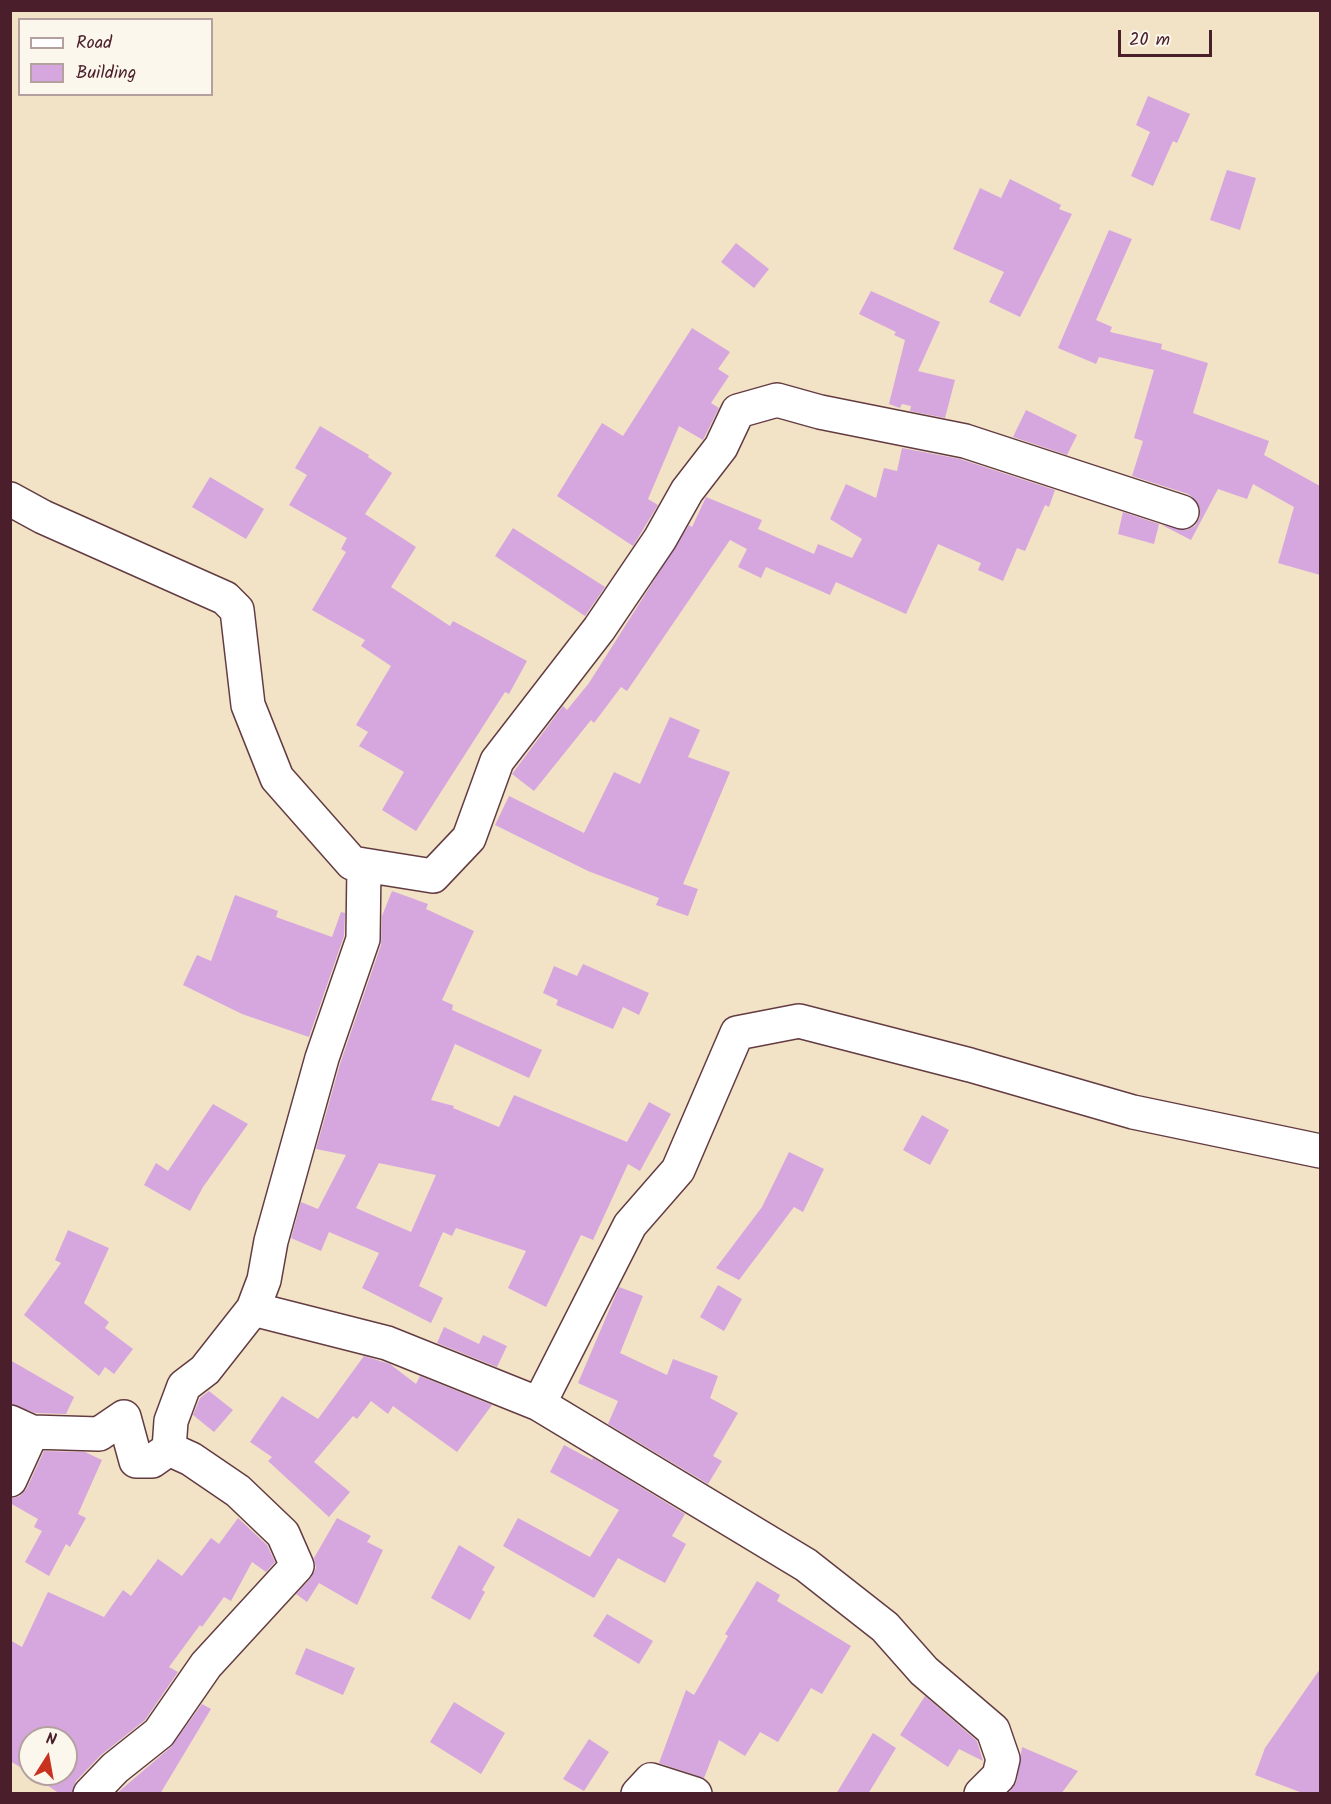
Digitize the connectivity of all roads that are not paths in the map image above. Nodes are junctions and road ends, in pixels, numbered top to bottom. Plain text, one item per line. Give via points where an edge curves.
1 (10, 499) edge
2 (1182, 512) dead end
3 (364, 866) junction
4 (1320, 1151) edge
5 (253, 1309) junction
6 (539, 1404) junction
7 (21, 1427) edge
8 (169, 1449) junction
9 (10, 1480) edge
10 (90, 1794) edge
11 (638, 1794) edge
12 (695, 1794) edge
13 (981, 1794) edge

1 - 3 street via 225,598 237,610 248,705 277,778 352,863
2 - 3 street via 965,441 777,400 738,411 721,447 687,491 660,539 599,629 497,761 468,838 433,876
3 - 5 street via 363,939 322,1058 271,1241 264,1281
4 - 6 street via 1132,1112 799,1021 738,1033 678,1170 630,1225
5 - 6 street via 387,1343
5 - 8 street via 205,1370 184,1386 171,1421
6 - 13 street via 806,1565 885,1627 924,1671 993,1730 1003,1759 999,1776
7 - 8 street via 99,1434 124,1417 136,1461 152,1461
7 - 9 street
8 - 10 street via 238,1491 283,1534 297,1566 206,1665 159,1733
11 - 12 street via 651,1780

